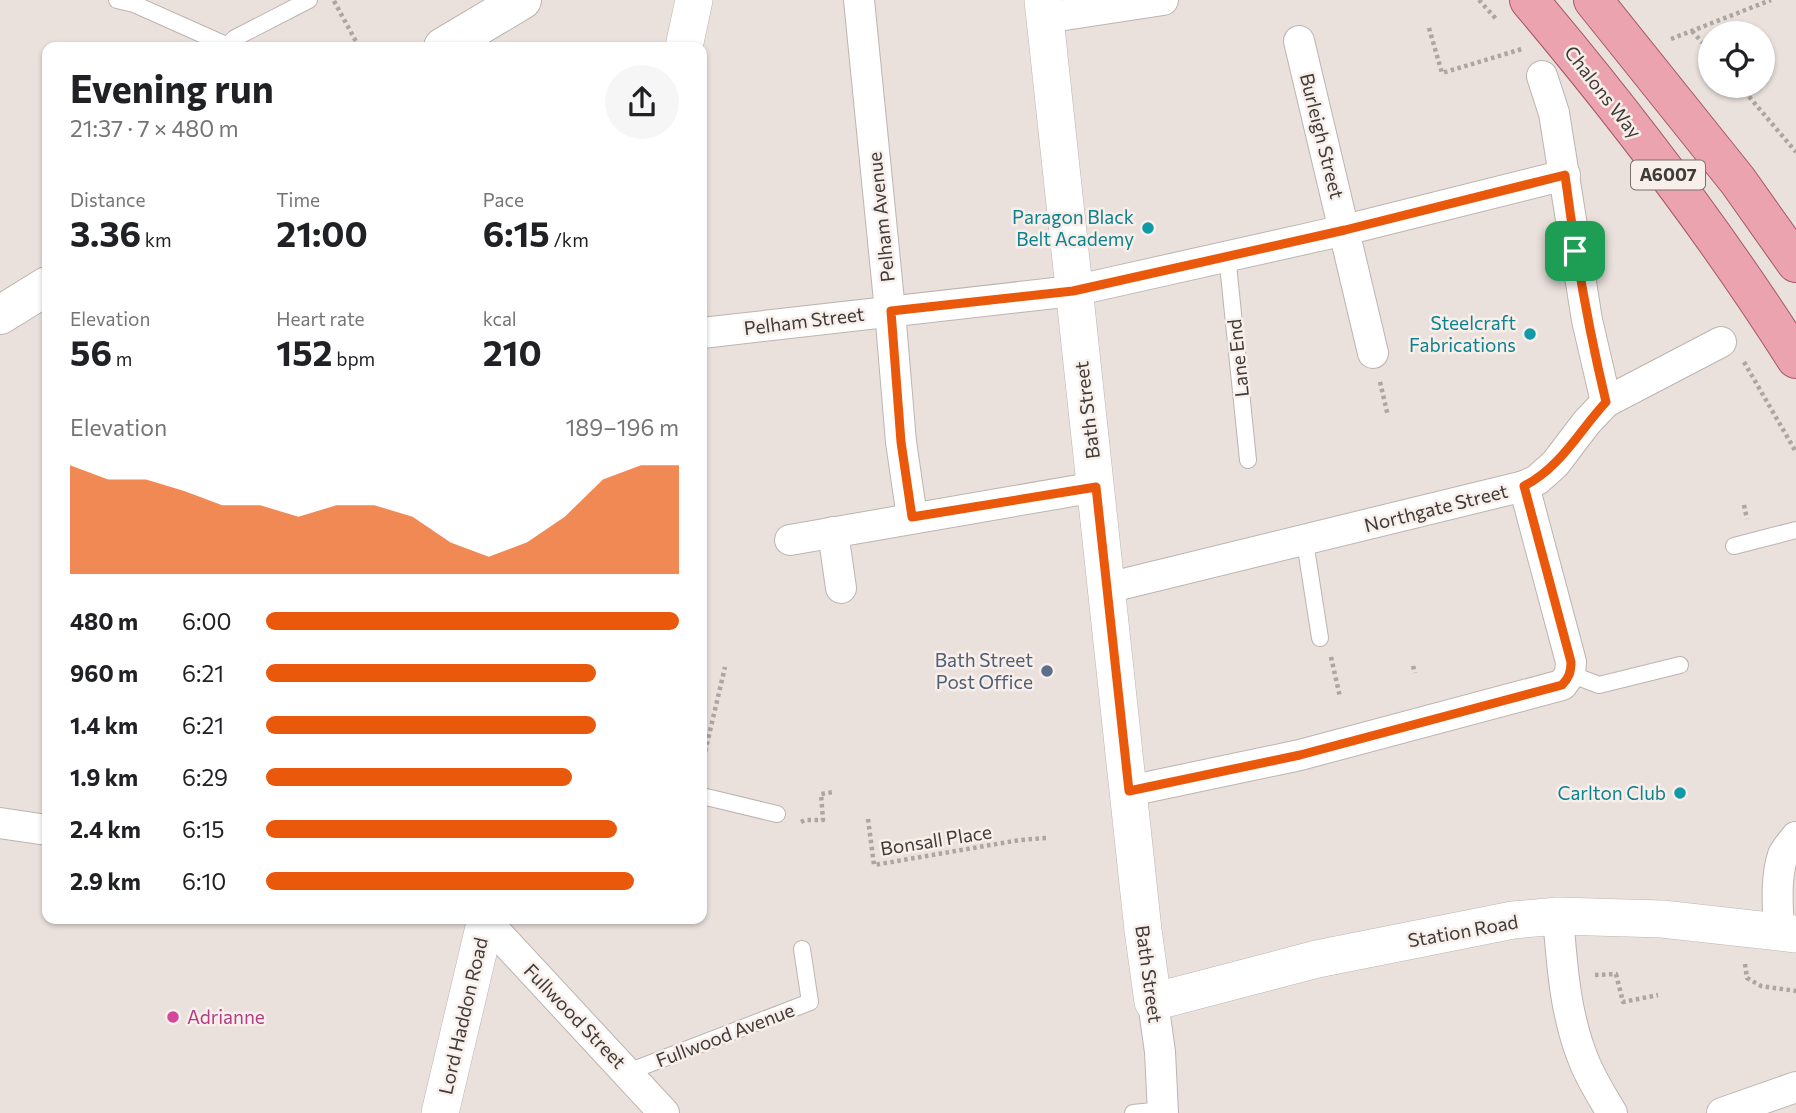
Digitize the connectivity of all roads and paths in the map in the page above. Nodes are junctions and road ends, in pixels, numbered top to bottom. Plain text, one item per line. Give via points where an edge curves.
1 (117, 0) edge
2 (309, 0) edge
3 (334, 0) edge
4 (522, 0) edge
5 (694, 0) edge
6 (859, 0) edge
7 (1163, 0) edge
8 (1529, 0) edge
9 (1593, 0) edge
10 (1772, 0) edge
11 (1044, 9) edge
12 (1718, 21) edge
13 (1429, 28) dead end
14 (1299, 41) dead end
15 (217, 42) edge
16 (230, 42) edge
17 (356, 42) edge
18 (451, 42) edge
19 (685, 42) edge
20 (1522, 49) dead end
21 (1542, 76) dead end
22 (1750, 98) edge
23 (1796, 152) edge
24 (1565, 175) junction
25 (1345, 230) junction
26 (1227, 255) junction
27 (1796, 263) edge
28 (42, 289) edge
29 (1073, 291) junction
30 (891, 311) junction
31 (0, 315) edge
32 (707, 332) edge
33 (1721, 342) joint
34 (1796, 359) edge
35 (1376, 362) joint
36 (1606, 402) junction
37 (1388, 416) dead end
38 (1796, 452) edge
39 (1248, 460) dead end
40 (1524, 486) junction
41 (1096, 487) junction
42 (912, 517) junction
43 (1796, 530) edge
44 (832, 532) junction
45 (790, 540) dead end
46 (1305, 542) junction
47 (1734, 546) dead end
48 (841, 588) dead end
49 (1107, 588) junction
50 (1320, 638) joint
51 (1680, 665) dead end
52 (1413, 666) dead end
53 (725, 667) dead end
54 (1415, 673) dead end
55 (1570, 674) junction
56 (1340, 697) dead end
57 (707, 744) edge
58 (1129, 791) junction
59 (834, 792) dead end
60 (707, 797) edge
61 (777, 814) dead end
62 (868, 819) dead end
63 (805, 820) dead end
64 (0, 823) edge
65 (42, 829) edge
66 (1796, 837) edge
67 (1047, 838) dead end
68 (1558, 916) junction
69 (485, 924) edge
70 (490, 924) edge
71 (1737, 928) junction
72 (1787, 934) edge
73 (802, 949) dead end
74 (1616, 974) dead end
75 (1796, 991) edge
76 (1658, 995) dead end
77 (1153, 1002) junction
78 (628, 1072) junction
79 (1796, 1087) edge
80 (1163, 1112) edge
81 (440, 1113) edge
82 (664, 1113) edge
83 (1133, 1113) edge
84 (1612, 1113) edge
85 (1722, 1113) edge

1 - 15 lane
2 - 16 lane
3 - 17 path
4 - 18 main road
5 - 19 street
6 - 30 street, Pelham Avenue
7 - 11 street
8 - 34 main road, Chalons Way / A6007 via 1691,205
9 - 27 main road, A6007 via 1738,181
10 - 12 path
11 - 29 street, Bath Street
13 - 20 path via 1442,73
14 - 25 street, Burleigh Street
21 - 24 street
22 - 23 path
24 - 25 street, Pelham Street
24 - 36 street via 1587,320
25 - 26 street, Pelham Street
25 - 35 street, Burleigh Street
26 - 29 street, Pelham Street
26 - 39 lane, Lane End
28 - 31 main road
29 - 30 street, Pelham Street
29 - 41 street, Bath Street
30 - 32 street, Pelham Street
30 - 42 street, Pelham Avenue
33 - 36 street, Northgate Street
33 - 38 path via 1730,337
35 - 37 path
36 - 40 street, Northgate Street via 1555,464
40 - 46 street, Northgate Street
40 - 55 street via 1571,662
41 - 42 street
41 - 49 street, Bath Street
42 - 44 street
43 - 47 lane
44 - 45 street
44 - 48 street
46 - 49 street, Northgate Street
46 - 50 lane
49 - 58 street, Bath Street
50 - 56 path via 1328,647
51 - 55 lane via 1599,685
52 - 54 path
53 - 57 path
55 - 58 street via 1562,685 1396,731
58 - 77 street, Bath Street
59 - 63 path via 821,794 823,820
60 - 61 lane
62 - 67 path, Bonsall Place via 874,865
64 - 65 street
66 - 72 street, Station Road via 1784,853 1777,894
68 - 71 street, Station Road via 1662,919
68 - 77 street, Station Road via 1513,920 1317,959
68 - 84 street via 1573,1026 1583,1059
69 - 81 street, Lord Haddon Road
70 - 78 street, Fullwood Street
71 - 72 street, Station Road
71 - 75 path via 1747,978 1761,986
73 - 78 lane, Fullwood Avenue via 810,1002
74 - 76 path via 1623,1002
77 - 80 street, Bath Street
78 - 82 street, Fullwood Street
79 - 85 street
80 - 83 lane

